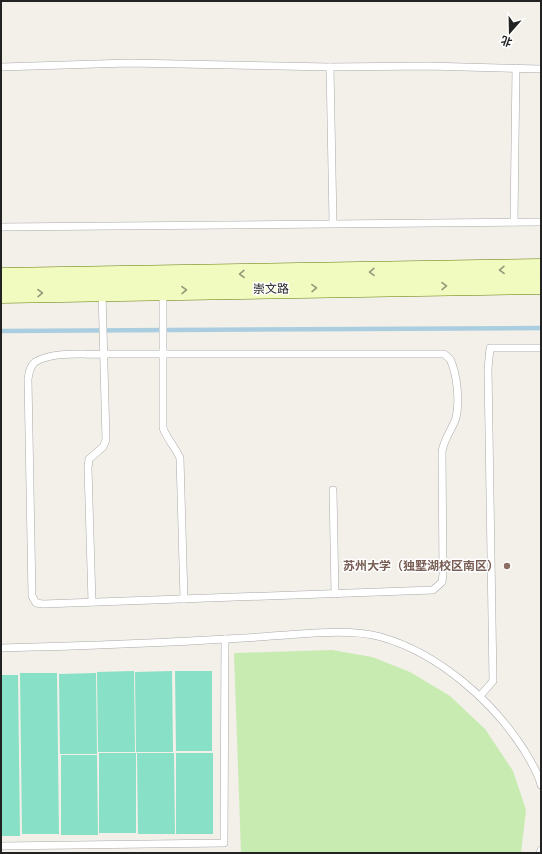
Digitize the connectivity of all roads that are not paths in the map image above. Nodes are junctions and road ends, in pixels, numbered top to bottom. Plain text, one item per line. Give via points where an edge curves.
1 (1, 67) edge
2 (330, 67) junction
3 (516, 68) junction
4 (541, 69) edge
5 (514, 222) junction
6 (541, 222) edge
7 (333, 223) junction
8 (1, 227) edge
9 (541, 269) edge
10 (1, 278) edge
11 (163, 283) junction
12 (102, 284) junction
13 (541, 284) edge
14 (1, 293) edge
15 (541, 348) edge
16 (103, 354) junction
17 (162, 355) junction
18 (333, 490) dead end
19 (336, 594) junction
20 (184, 599) junction
21 (92, 602) junction
22 (225, 639) junction
23 (1, 648) edge
24 (480, 696) junction
25 (541, 785) edge
26 (1, 846) edge
27 (541, 850) edge
28 (540, 853) edge

1 - 2 lane via 129,63
2 - 3 lane
2 - 7 lane
3 - 4 lane
3 - 5 lane
5 - 6 lane
5 - 7 lane
7 - 8 lane
9 -> 11 street, 崇文路
10 - 12 street, 崇文路
11 - 12 street, 崇文路
11 -> 13 street, 崇文路
11 - 17 lane
14 -> 12 street, 崇文路
12 - 16 lane
15 - 24 lane via 490,348 488,369 493,681
16 - 17 lane
16 - 21 lane via 106,440 104,447 89,459 88,468
16 - 21 lane via 48,358 34,363 28,379 32,596 36,603 43,604
17 - 19 lane via 444,354 450,359 454,367 457,391 456,417 444,441 442,452 442,582 433,590
17 - 20 lane via 163,428 166,438 176,448 180,458
18 - 19 lane
19 - 20 lane
20 - 21 lane
22 - 23 lane
22 - 24 lane via 343,633 380,637 414,649
22 - 26 lane via 224,843
24 - 25 lane via 511,729 538,773
27 - 28 lane

